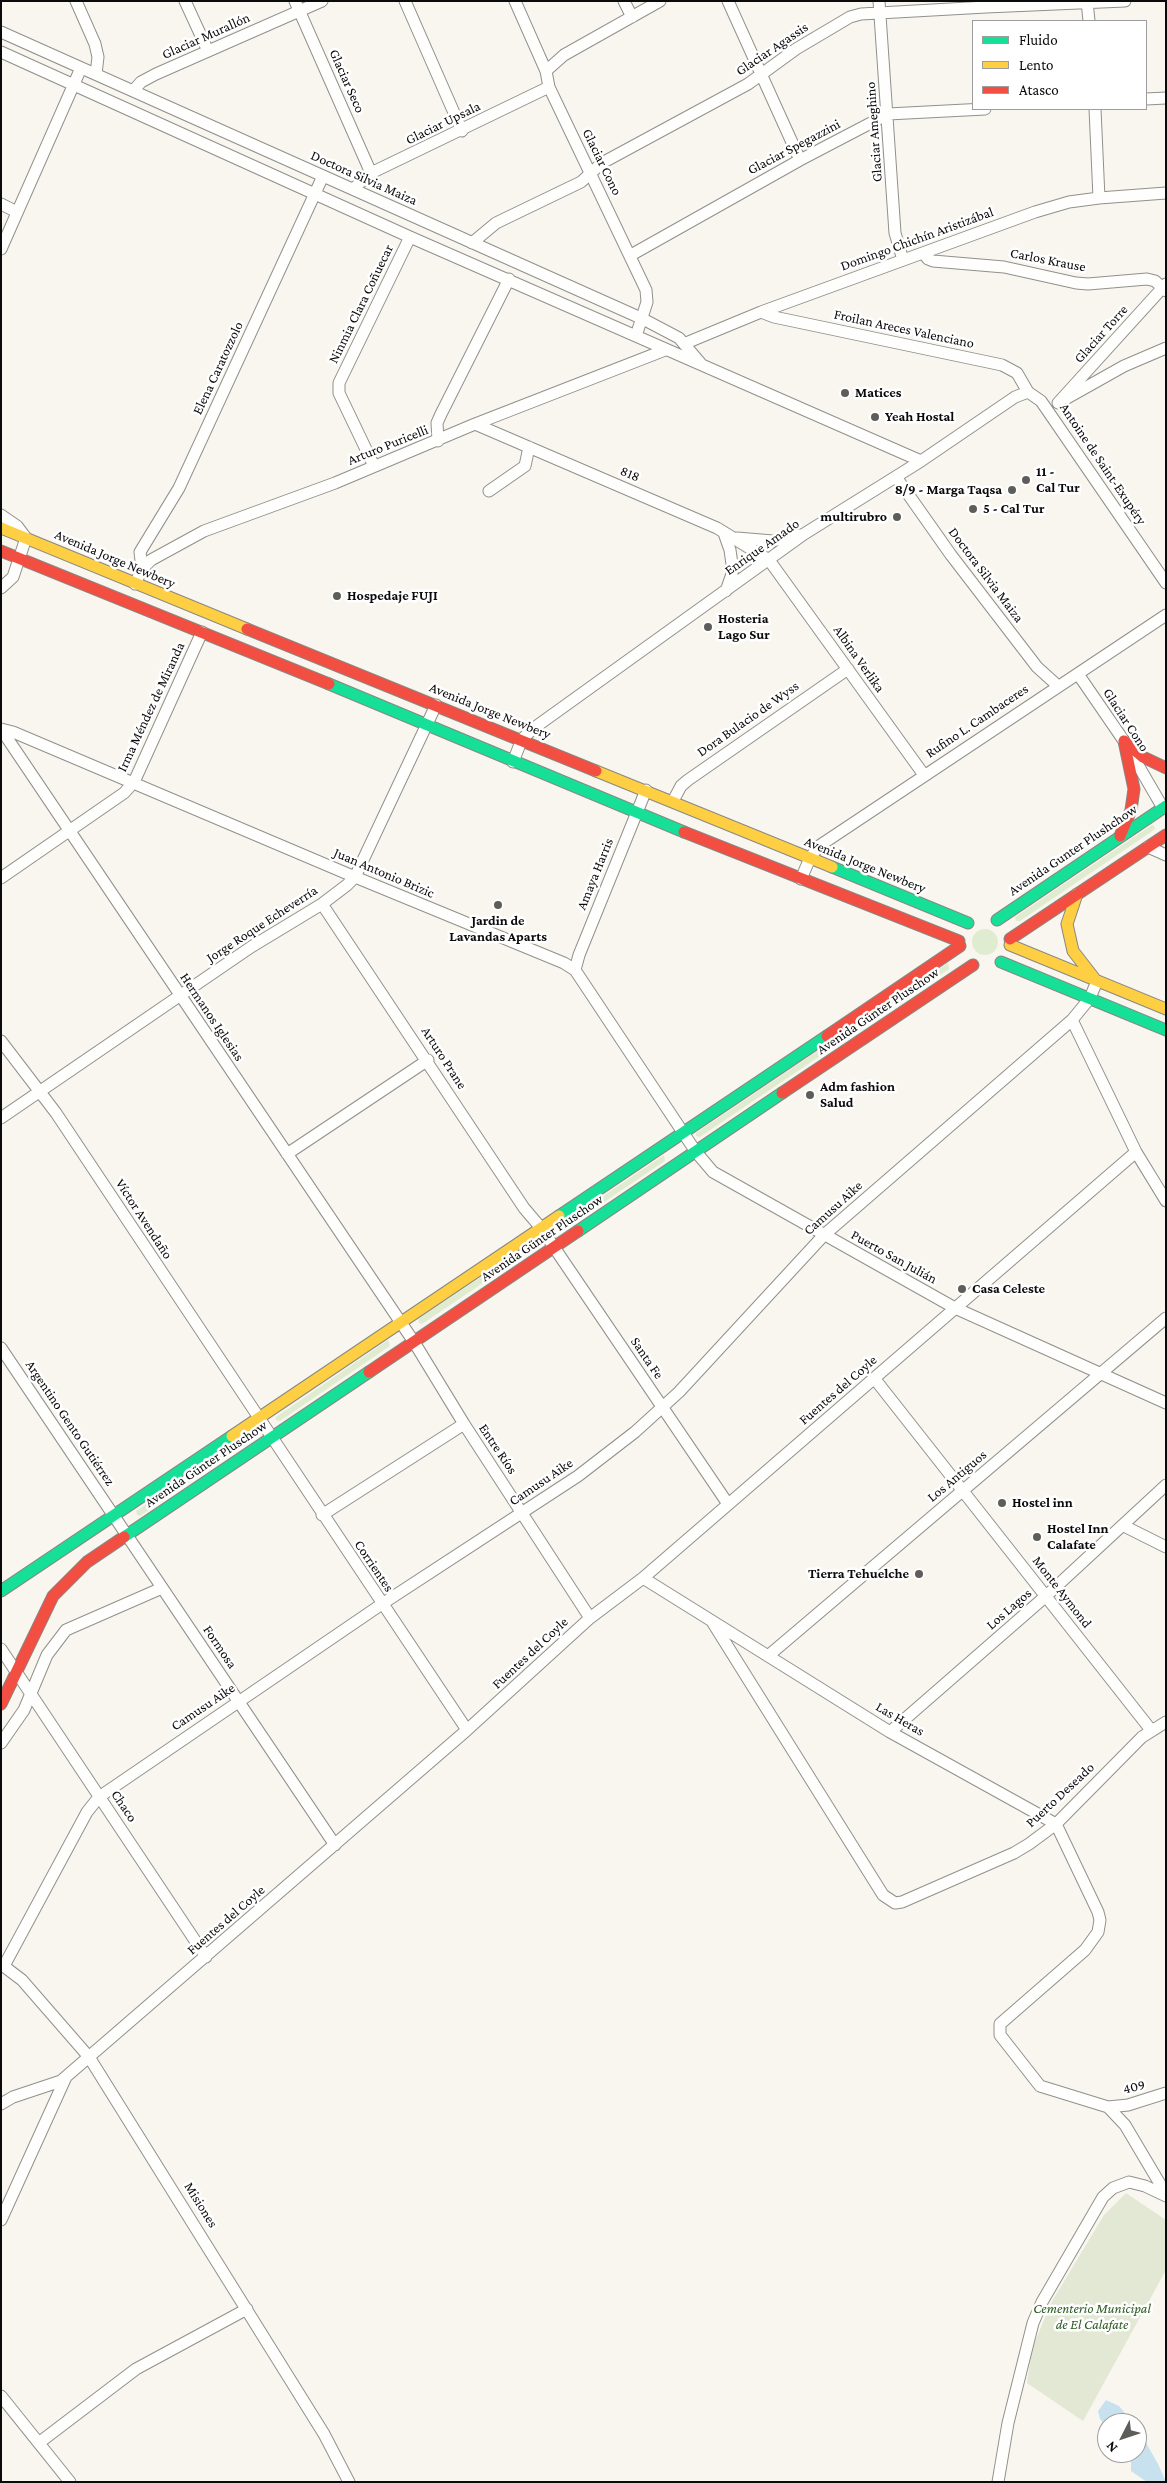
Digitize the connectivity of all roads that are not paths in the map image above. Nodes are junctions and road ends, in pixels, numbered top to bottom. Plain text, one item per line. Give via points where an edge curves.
1 (76, 1) edge
2 (185, 1) edge
3 (322, 1) edge
4 (405, 1) edge
5 (515, 1) edge
6 (624, 1) edge
7 (660, 1) edge
8 (728, 1) edge
9 (879, 1) edge
10 (1125, 1) edge
11 (1087, 2) edge
12 (986, 4) edge
13 (298, 6) edge
14 (880, 14) junction
15 (632, 17) junction
16 (1089, 20) edge
17 (1, 32) edge
18 (208, 51) junction
19 (1, 52) edge
20 (81, 68) junction
21 (546, 71) junction
22 (96, 74) junction
23 (762, 75) junction
24 (74, 84) junction
25 (549, 87) junction
26 (133, 91) junction
27 (1166, 98) edge
28 (1147, 99) edge
29 (972, 110) edge
30 (1095, 110) edge
31 (888, 114) junction
32 (462, 131) junction
33 (800, 160) junction
34 (371, 173) junction
35 (592, 173) junction
36 (323, 176) junction
37 (353, 189) junction
38 (315, 192) junction
39 (1166, 193) edge
40 (1099, 198) junction
41 (1, 204) edge
42 (18, 212) junction
43 (410, 237) junction
44 (472, 243) junction
45 (1, 249) edge
46 (923, 253) junction
47 (631, 255) junction
48 (904, 260) junction
49 (509, 280) junction
50 (1165, 288) edge
51 (761, 312) junction
52 (643, 319) junction
53 (636, 336) junction
54 (686, 343) junction
55 (1166, 348) edge
56 (665, 350) junction
57 (703, 366) junction
58 (1028, 392) junction
59 (1052, 406) junction
60 (475, 424) junction
61 (438, 441) junction
62 (529, 447) junction
63 (921, 461) junction
64 (374, 466) junction
65 (896, 477) junction
66 (489, 491) dead end
67 (1, 515) edge
68 (1, 528) edge
69 (804, 534) junction
70 (728, 535) junction
71 (26, 538) junction
72 (1, 551) edge
73 (21, 559) junction
74 (769, 560) junction
75 (142, 569) junction
76 (1166, 583) edge
77 (134, 584) junction
78 (1, 588) edge
79 (726, 591) junction
80 (1166, 615) edge
81 (202, 632) junction
82 (848, 669) junction
83 (1078, 674) junction
84 (1058, 686) junction
85 (436, 705) junction
86 (427, 724) junction
87 (1, 729) edge
88 (522, 739) junction
89 (1124, 741) junction
90 (513, 762) junction
91 (1166, 768) edge
92 (924, 776) junction
93 (134, 782) junction
94 (646, 790) junction
95 (673, 801) junction
96 (1164, 807) edge
97 (636, 813) junction
98 (1166, 823) edge
99 (70, 832) junction
100 (1166, 835) edge
101 (1119, 837) junction
102 (1148, 847) junction
103 (1166, 855) edge
104 (810, 858) junction
105 (1, 878) edge
106 (355, 878) junction
107 (801, 879) junction
108 (1077, 894) junction
109 (322, 904) junction
110 (982, 919) junction
111 (1010, 942) junction
112 (960, 944) junction
113 (987, 965) junction
114 (575, 970) junction
115 (1098, 981) junction
116 (180, 995) junction
117 (1090, 998) junction
118 (1166, 1009) edge
119 (1072, 1020) junction
120 (1166, 1030) edge
121 (1, 1041) edge
122 (428, 1060) junction
123 (39, 1091) junction
124 (1, 1118) edge
125 (683, 1132) junction
126 (696, 1152) junction
127 (1136, 1152) junction
128 (287, 1154) junction
129 (1166, 1201) edge
130 (541, 1228) junction
131 (824, 1235) junction
132 (554, 1248) junction
133 (955, 1308) junction
134 (1166, 1318) edge
135 (399, 1322) junction
136 (414, 1342) junction
137 (2, 1351) edge
138 (1100, 1373) junction
139 (874, 1378) junction
140 (1166, 1403) edge
141 (663, 1408) junction
142 (257, 1418) junction
143 (464, 1424) junction
144 (271, 1438) junction
145 (1166, 1485) edge
146 (962, 1490) junction
147 (728, 1504) junction
148 (523, 1513) junction
149 (113, 1515) junction
150 (322, 1515) junction
151 (1124, 1526) junction
152 (127, 1536) junction
153 (1166, 1547) edge
154 (643, 1578) junction
155 (162, 1588) junction
156 (1, 1591) edge
157 (1046, 1596) junction
158 (382, 1604) junction
159 (590, 1618) junction
160 (711, 1621) junction
161 (1, 1649) edge
162 (768, 1656) junction
163 (17, 1672) junction
164 (31, 1692) junction
165 (238, 1702) junction
166 (1, 1704) edge
167 (1166, 1722) edge
168 (467, 1730) junction
169 (1151, 1730) junction
170 (890, 1732) junction
171 (1, 1743) edge
172 (99, 1797) junction
173 (1056, 1824) junction
174 (335, 1845) junction
175 (206, 1957) junction
176 (3, 1965) edge
177 (89, 2057) junction
178 (66, 2077) junction
179 (1166, 2093) edge
180 (1, 2104) edge
181 (1108, 2107) junction
182 (1166, 2195) edge
183 (1, 2220) edge
184 (247, 2309) junction
185 (1, 2396) edge
186 (40, 2442) junction
187 (70, 2482) edge
188 (349, 2482) edge
189 (998, 2482) edge

1 - 22 street via 95,44 98,57
2 - 18 street
3 - 13 street, Glaciar Murallón
4 - 32 street
5 - 21 street, Glaciar Cono
6 - 15 street
7 - 15 street
8 - 23 street
9 - 14 street, Glaciar Ameghino
10 - 11 street, Glaciar Agassis
11 - 12 street, Glaciar Agassis
11 - 16 street
12 - 14 street, Glaciar Agassis
13 - 18 street, Glaciar Murallón
13 - 34 street, Glaciar Seco
14 - 23 street, Glaciar Agassis via 850,17 796,49
14 - 31 street, Glaciar Ameghino
15 - 21 street via 564,56
17 - 20 street, Doctora Silvia Maiza
18 - 26 street, Glaciar Murallón via 141,82
19 - 24 street
20 - 22 street, Doctora Silvia Maiza
20 - 24 street
21 - 25 street, Glaciar Cono
22 - 26 street, Doctora Silvia Maiza
23 - 33 street
23 - 35 street, Glaciar Agassis via 602,163
24 - 38 street
24 - 42 street
25 - 32 street, Glaciar Upsala
25 - 35 street, Glaciar Cono
26 - 36 street, Doctora Silvia Maiza
27 - 28 street
29 - 31 street, Glaciar Spegazzini
30 - 40 street
31 - 33 street, Glaciar Spegazzini
31 - 48 street, Glaciar Ameghino via 896,233
32 - 34 street, Glaciar Upsala
33 - 47 street, Glaciar Spegazzini
34 - 37 street, Glaciar Upsala
35 - 44 street, Glaciar Agassis via 582,182 496,223
35 - 47 street, Glaciar Cono
36 - 37 street, Doctora Silvia Maiza
36 - 38 street, Elena Caratozzolo
37 - 44 street, Doctora Silvia Maiza
38 - 43 street
38 - 75 street, Elena Caratozzolo via 179,488 140,552
39 - 40 street, Domingo Chichín Aristizábal
40 - 46 street, Domingo Chichín Aristizábal via 1069,202 1035,212
41 - 42 street
42 - 45 street
43 - 49 street
43 - 64 street, Ninmia Clara Coñuecar via 339,384 340,394
44 - 52 street, Doctora Silvia Maiza
46 - 48 street, Domingo Chichín Aristizábal
46 - 50 street, Carlos Krause via 932,261 1004,267 1076,283 1147,278
47 - 52 street, Glaciar Cono via 648,296
48 - 51 street, Domingo Chichín Aristizábal
49 - 53 street
49 - 61 street via 437,423
50 - 59 street, Glaciar Torre
51 - 54 street, Domingo Chichín Aristizábal
51 - 58 street, Froilan Areces Valenciano via 1002,365 1017,373
52 - 53 street, Glaciar Cono
52 - 54 street, Doctora Silvia Maiza
53 - 56 street
54 - 57 street, Doctora Silvia Maiza
55 - 59 street via 1124,366
56 - 57 street
56 - 60 street, Arturo Puricelli
57 - 63 street
58 - 59 street, Antoine de Saint-Exupéry
58 - 63 street, Enrique Amado via 1015,397
59 - 76 street, Antoine de Saint-Exupéry
60 - 61 street, Arturo Puricelli
60 - 62 street, 818
61 - 64 street, Arturo Puricelli
62 - 66 street via 525,466
62 - 70 street, 818
63 - 65 street, Enrique Amado
64 - 75 street, Arturo Puricelli via 204,531 166,551
65 - 69 street, Enrique Amado
65 - 84 street, Doctora Silvia Maiza via 1037,667
67 - 71 street via 17,526
68 - 71 street, Avenida Jorge Newbery
69 - 70 street via 773,541
69 - 74 street, Enrique Amado
70 - 74 street, 818
70 - 79 street via 732,574
71 - 73 street
71 - 77 street, Avenida Jorge Newbery
72 - 73 street
73 - 78 street via 14,577
73 - 81 street
74 - 79 street, Enrique Amado
74 - 82 street, Albina Verlika
75 - 77 street, Arturo Puricelli
77 - 85 street, Avenida Jorge Newbery
79 - 88 street, Enrique Amado
80 - 83 street, Rufino L. Cambaceres
81 - 86 street
81 - 93 street, Irma Méndez de Miranda
82 - 92 street, Albina Verlika
82 - 95 street, Dora Bulacio de Wyss via 688,780
83 - 84 street, Rufino L. Cambaceres
83 - 89 street, Glaciar Cono
84 - 92 street, Rufino L. Cambaceres
85 - 86 street, Jorge Roque Echeverría
85 - 88 street, Avenida Jorge Newbery
86 - 90 street
86 - 106 street, Jorge Roque Echeverría
87 - 93 street, Juan Antonio Brizic
87 - 99 street, Hermanos Iglesias
88 - 90 street
88 - 94 street, Avenida Jorge Newbery
89 - 91 street via 1143,757
89 - 96 street, Glaciar Cono
89 - 101 street via 1134,789 1131,810
90 - 97 street
92 - 104 street, Rufino L. Cambaceres via 819,846
93 - 99 street, Irma Méndez de Miranda via 124,793
93 - 106 street, Juan Antonio Brizic
94 - 95 street, Avenida Jorge Newbery
94 - 97 street, Amaya Harris
95 - 104 street, Avenida Jorge Newbery
96 - 98 street via 1162,814
96 - 101 street, Avenida Gunter Plushchow
97 - 107 street
97 - 114 street, Amaya Harris
99 - 105 street, Irma Méndez de Miranda
99 - 116 street, Hermanos Iglesias
100 - 102 street
101 - 110 street, Avenida Gunter Plushchow
102 - 103 street
102 - 108 street
104 - 107 street
104 - 110 street, Avenida Jorge Newbery
106 - 109 street, Jorge Roque Echeverría
106 - 114 street, Juan Antonio Brizic
107 - 112 street
108 - 111 street
108 - 115 street via 1067,924 1073,952
109 - 116 street, Jorge Roque Echeverría via 272,933
109 - 122 street, Arturo Prane
110 - 111 street via 1006,928
110 - 112 street via 964,928
111 - 113 street
111 - 115 street
112 - 113 street via 963,955
112 - 125 street, Avenida Günter Pluschow
113 - 117 street
113 - 126 street, Avenida Günter Pluschow
114 - 125 street, Juan Antonio Brizic
115 - 117 street, Camusu Aike
115 - 118 street
116 - 123 street, Jorge Roque Echeverría
116 - 128 street, Hermanos Iglesias
117 - 119 street, Camusu Aike
117 - 120 street
119 - 127 street
119 - 131 street, Camusu Aike
121 - 123 street, Víctor Avendaño
122 - 128 street
122 - 130 street, Arturo Prane via 524,1208
123 - 124 street, Jorge Roque Echeverría
123 - 142 street, Víctor Avendaño
125 - 126 street, Puerto San Julián
125 - 130 street, Avenida Günter Pluschow
126 - 131 street, Puerto San Julián via 717,1175
126 - 132 street, Avenida Günter Pluschow
127 - 129 street
127 - 133 street, Fuentes del Coyle
128 - 135 street, Hermanos Iglesias
130 - 132 street, Santa Fe
130 - 135 street, Avenida Günter Pluschow
131 - 133 street, Puerto San Julián
131 - 141 street, Camusu Aike
132 - 136 street, Avenida Günter Pluschow
132 - 141 street, Santa Fe
133 - 138 street, Puerto San Julián
133 - 139 street, Fuentes del Coyle
134 - 138 street, Los Antiguos
135 - 136 street, Entre Ríos
135 - 142 street, Avenida Günter Pluschow
136 - 143 street, Entre Ríos
136 - 144 street, Avenida Günter Pluschow
137 - 149 street, Argentino Gento Gutiérrez
138 - 140 street, Puerto San Julián
138 - 146 street, Los Antiguos
139 - 146 street, Monte Aymond
139 - 147 street, Fuentes del Coyle
141 - 147 street, Santa Fe
141 - 148 street, Camusu Aike via 578,1476
142 - 144 street, Corrientes
142 - 149 street, Avenida Günter Pluschow
143 - 148 street, Entre Ríos
143 - 150 street
144 - 150 street, Corrientes
144 - 152 street, Avenida Günter Pluschow
145 - 151 street, Los Lagos
146 - 157 street, Monte Aymond
146 - 162 street, Los Antiguos
147 - 154 street, Fuentes del Coyle
148 - 158 street, Camusu Aike
148 - 159 street, Entre Ríos
149 - 152 street, Formosa
149 - 156 street, Avenida Günter Pluschow
150 - 158 street, Corrientes
151 - 153 street
151 - 157 street, Los Lagos
152 - 155 street, Formosa
152 - 163 street, Avenida Günter Pluschow via 87,1562 64,1583 49,1603
154 - 159 street, Fuentes del Coyle
154 - 160 street, Las Heras
155 - 164 street via 66,1630 47,1655
155 - 165 street, Formosa
157 - 169 street, Monte Aymond
157 - 170 street, Los Lagos
158 - 165 street, Camusu Aike
158 - 168 street, Corrientes
159 - 168 street, Fuentes del Coyle
160 - 162 street, Las Heras
160 - 173 street, Puerto Deseado via 883,1895 895,1903 1014,1853
161 - 163 street, Chaco
162 - 170 street, Las Heras
163 - 164 street, Chaco
163 - 166 street, Avenida Günter Pluschow
164 - 171 street via 24,1710
164 - 172 street, Chaco
165 - 172 street, Camusu Aike
165 - 174 street, Formosa
167 - 169 street, Puerto Deseado
168 - 174 street, Fuentes del Coyle
169 - 173 street, Puerto Deseado
170 - 173 street, Las Heras
172 - 175 street, Chaco
172 - 176 street, Camusu Aike via 87,1812
173 - 181 street via 1100,1920 1098,1932 1085,1950 1000,2024 1000,2035 1040,2086
174 - 175 street, Fuentes del Coyle
175 - 177 street, Fuentes del Coyle
176 - 177 street, Misiones via 22,1980
177 - 178 street, Fuentes del Coyle
177 - 184 street, Misiones
178 - 180 street via 13,2096
178 - 183 street, Fuentes del Coyle
179 - 181 street, 409 via 1128,2105
181 - 182 street via 1125,2125
182 - 189 street via 1129,2182 1113,2188 1103,2197 1033,2323 1008,2424
184 - 186 street via 136,2369
184 - 188 street, Misiones via 324,2434
185 - 186 street
186 - 187 street

